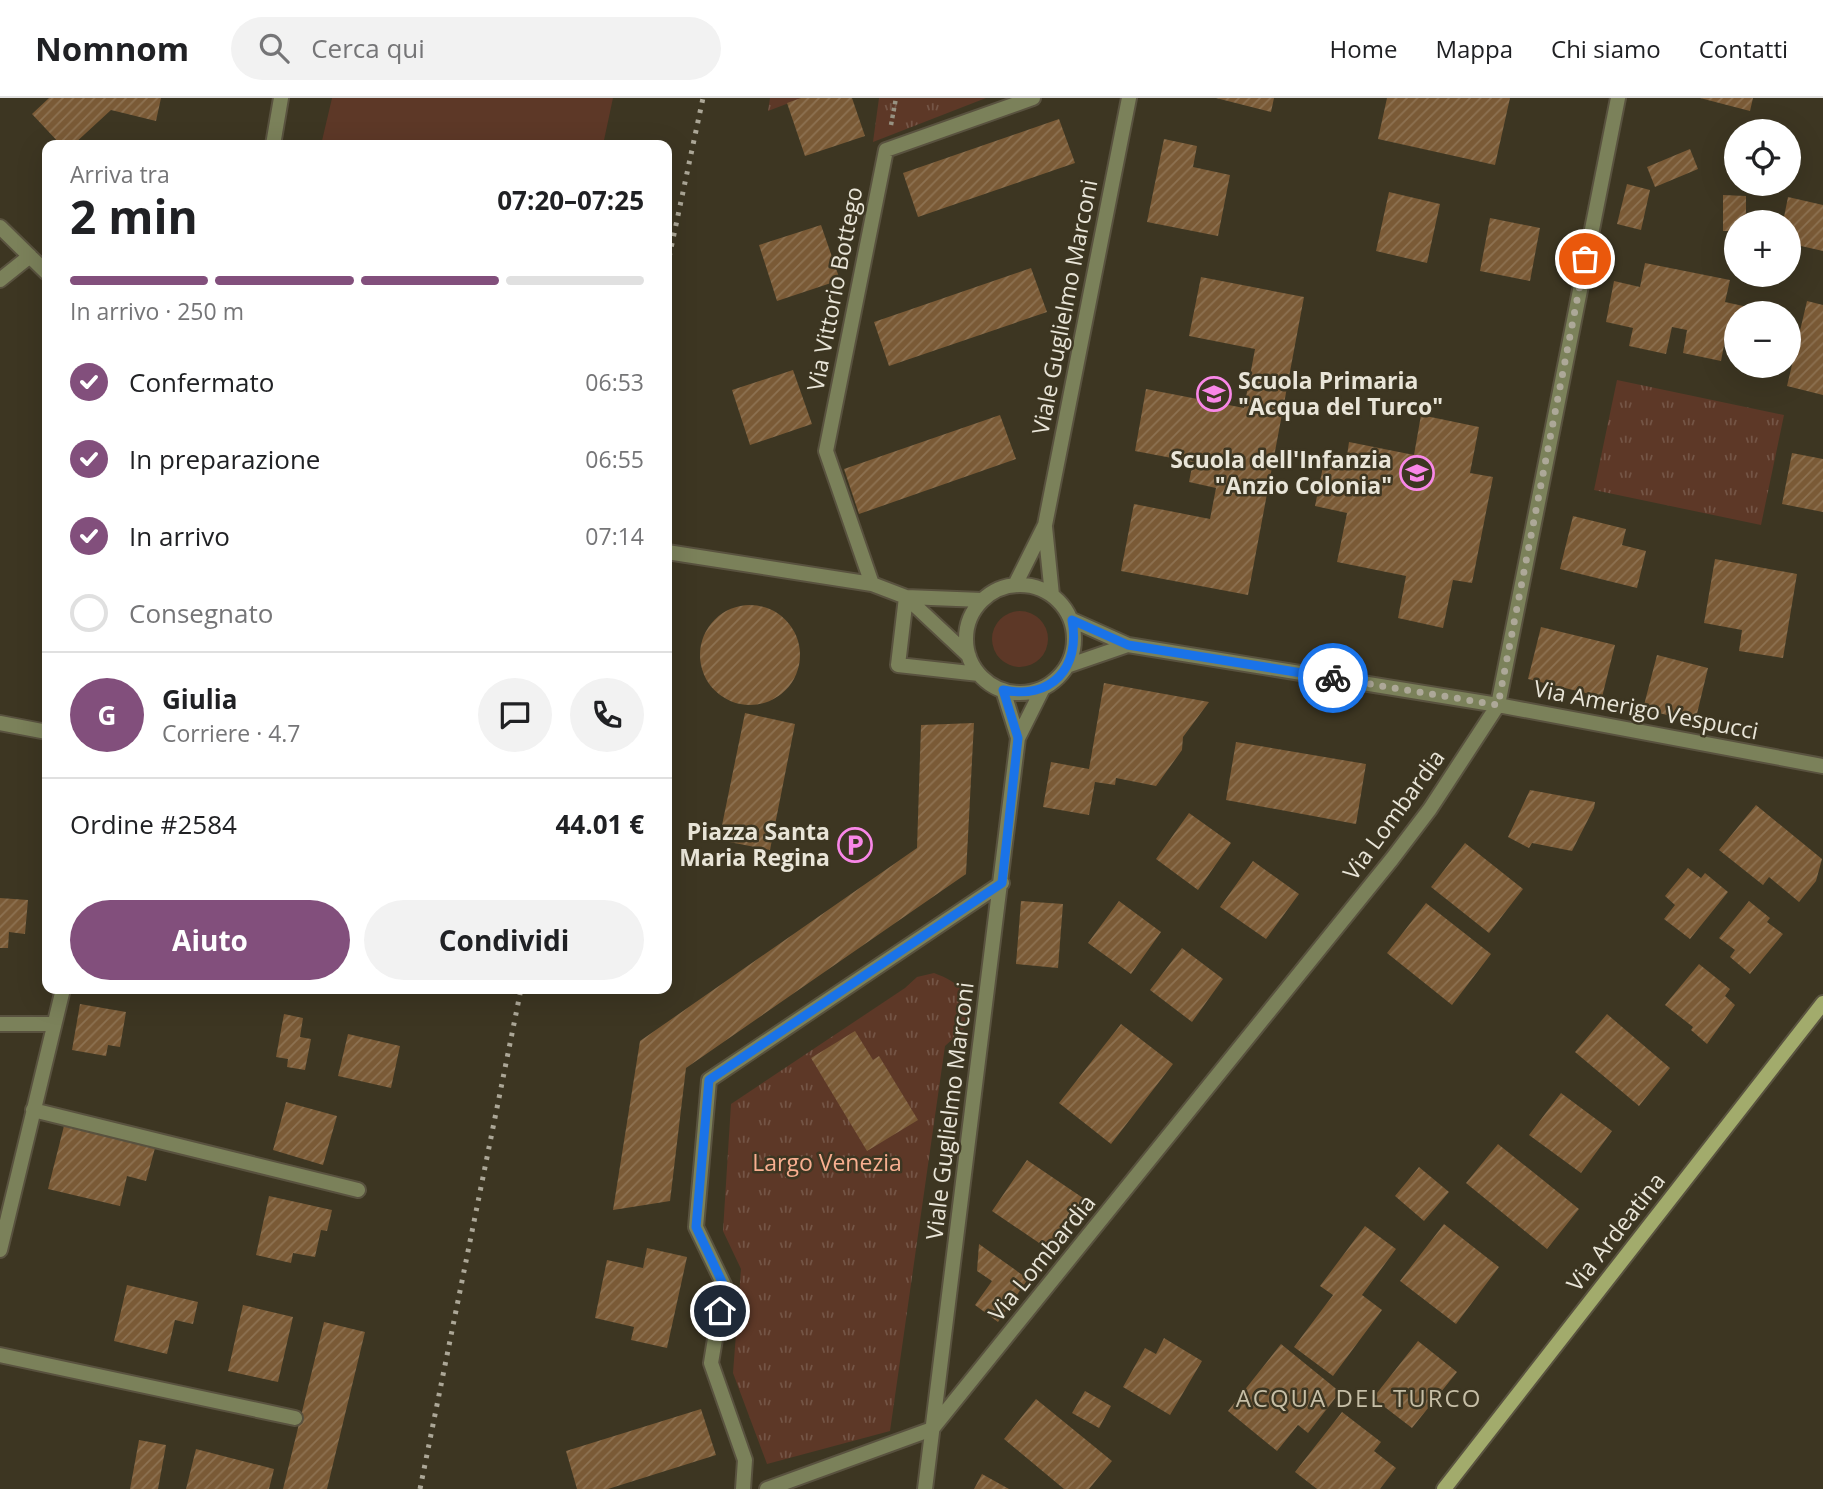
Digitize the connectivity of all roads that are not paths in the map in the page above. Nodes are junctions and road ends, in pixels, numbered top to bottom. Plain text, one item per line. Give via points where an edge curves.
1 (281, 98) edge
2 (1032, 98) edge
3 (1129, 98) edge
4 (1618, 98) edge
5 (273, 140) edge
6 (0, 227) edge
7 (30, 256) junction
8 (42, 268) edge
9 (0, 280) edge
10 (1045, 525) junction
11 (672, 553) edge
12 (872, 584) junction
13 (1015, 585) junction
14 (1052, 594) junction
15 (906, 597) junction
16 (982, 600) junction
17 (1072, 620) junction
18 (1128, 645) junction
19 (969, 656) junction
20 (1067, 666) junction
21 (979, 674) junction
22 (1043, 688) junction
23 (1003, 690) junction
24 (1498, 705) junction
25 (0, 723) edge
26 (42, 731) edge
27 (1018, 738) junction
28 (1823, 766) edge
29 (1002, 883) junction
30 (62, 994) edge
31 (1823, 1003) edge
32 (0, 1024) edge
33 (54, 1024) junction
34 (33, 1110) junction
35 (358, 1190) dead end
36 (0, 1250) edge
37 (0, 1355) edge
38 (295, 1418) dead end
39 (932, 1429) junction
40 (743, 1489) edge
41 (767, 1489) edge
42 (925, 1489) edge
43 (1444, 1489) edge

1 - 5 street
2 - 12 street, Via Vittorio Bottego via 886,150 826,451
3 - 10 street, Viale Guglielmo Marconi
4 - 24 street, Via Lombardia
6 - 7 street
7 - 8 street
7 - 9 street
10 - 13 street, Viale Guglielmo Marconi
10 - 14 street, Viale Guglielmo Marconi
11 - 12 street
12 - 15 street
13 - 14 street
13 - 16 street
14 - 17 street
15 - 16 street
15 - 19 street
15 - 21 street via 898,665
16 - 19 street via 967,627
17 - 18 street, Via Amerigo Vespucci
17 - 20 street via 1075,636
18 - 20 street, Via Amerigo Vespucci
18 - 24 street, Via Amerigo Vespucci
19 - 21 street
20 - 22 street
21 - 23 street
22 - 23 street via 1016,693
22 - 27 street, Viale Guglielmo Marconi
23 - 27 street, Viale Guglielmo Marconi
24 - 28 street, Via Amerigo Vespucci
24 - 39 street, Via Lombardia via 1392,859
25 - 26 street
27 - 29 street, Viale Guglielmo Marconi
29 - 39 street, Viale Guglielmo Marconi
29 - 40 street via 709,1080 696,1227 724,1286 711,1363 746,1460
30 - 33 street
31 - 43 main road, Via Ardeatina
32 - 33 street
33 - 34 street
34 - 35 street
34 - 36 street
37 - 38 street
39 - 41 street
39 - 42 street, Viale Guglielmo Marconi

